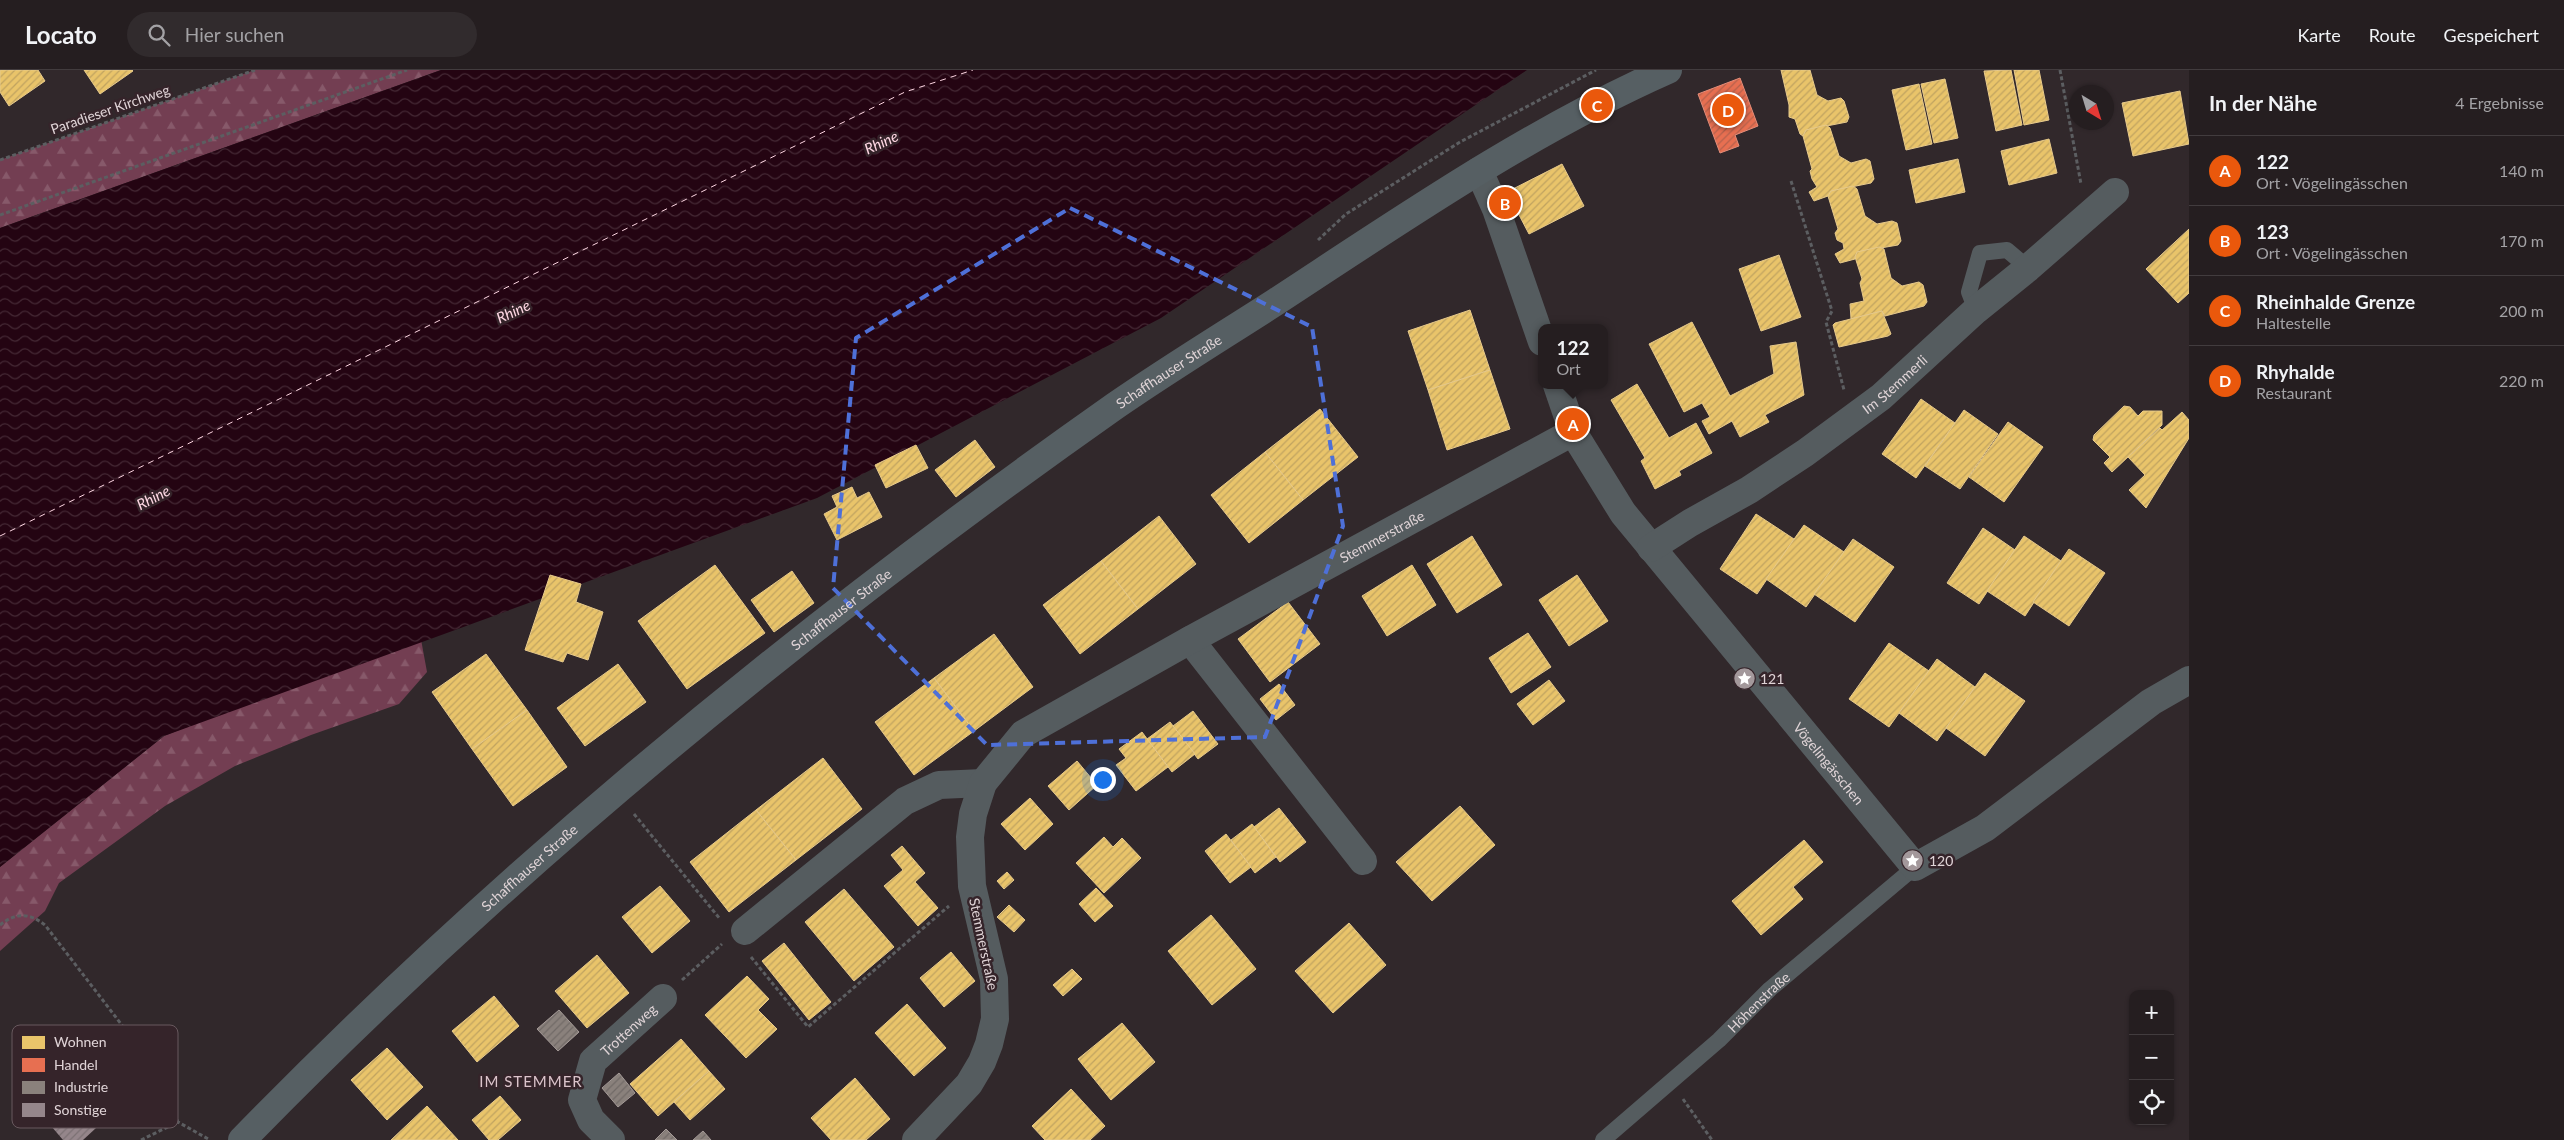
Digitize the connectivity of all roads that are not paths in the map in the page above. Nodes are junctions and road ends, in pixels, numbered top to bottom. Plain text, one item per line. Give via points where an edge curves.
1 (1668, 70) edge
2 (1490, 164) junction
3 (2114, 192) dead end
4 (2028, 268) junction
5 (1976, 310) junction
6 (1538, 330) edge
7 (1558, 389) edge
8 (1573, 432) junction
9 (1651, 548) junction
10 (1190, 640) junction
11 (2189, 680) edge
12 (983, 782) junction
13 (1363, 861) dead end
14 (1915, 867) junction
15 (735, 936) road end
16 (663, 998) road end
17 (242, 1140) edge
18 (610, 1140) edge
19 (916, 1140) edge
20 (1603, 1140) edge

1 - 2 main road, Schaffhauser Straße
2 - 6 street via 1496,209
2 - 17 main road, Schaffhauser Straße via 1119,403 899,562 743,685 557,842 407,980
3 - 4 street, Im Stemmerli
4 - 5 street, Im Stemmerli
4 - 5 lane via 2007,250 1980,253 1969,292
5 - 9 street, Im Stemmerli via 1881,397 1805,453
7 - 8 street, Vögelingässchen
8 - 9 street, Vögelingässchen via 1623,513
8 - 10 street, Stemmerstraße
9 - 14 street, Vögelingässchen
10 - 12 street, Stemmerstraße via 1023,734
10 - 13 street
11 - 14 street via 2151,702 1985,828
12 - 15 street via 939,785 905,801
12 - 19 street, Stemmerstraße via 973,814 968,848 972,886 994,979 995,1019 982,1062 969,1084
14 - 20 lane, Höhenstraße via 1770,989 1719,1040
16 - 18 street, Trottenweg via 593,1062 582,1100 591,1120

